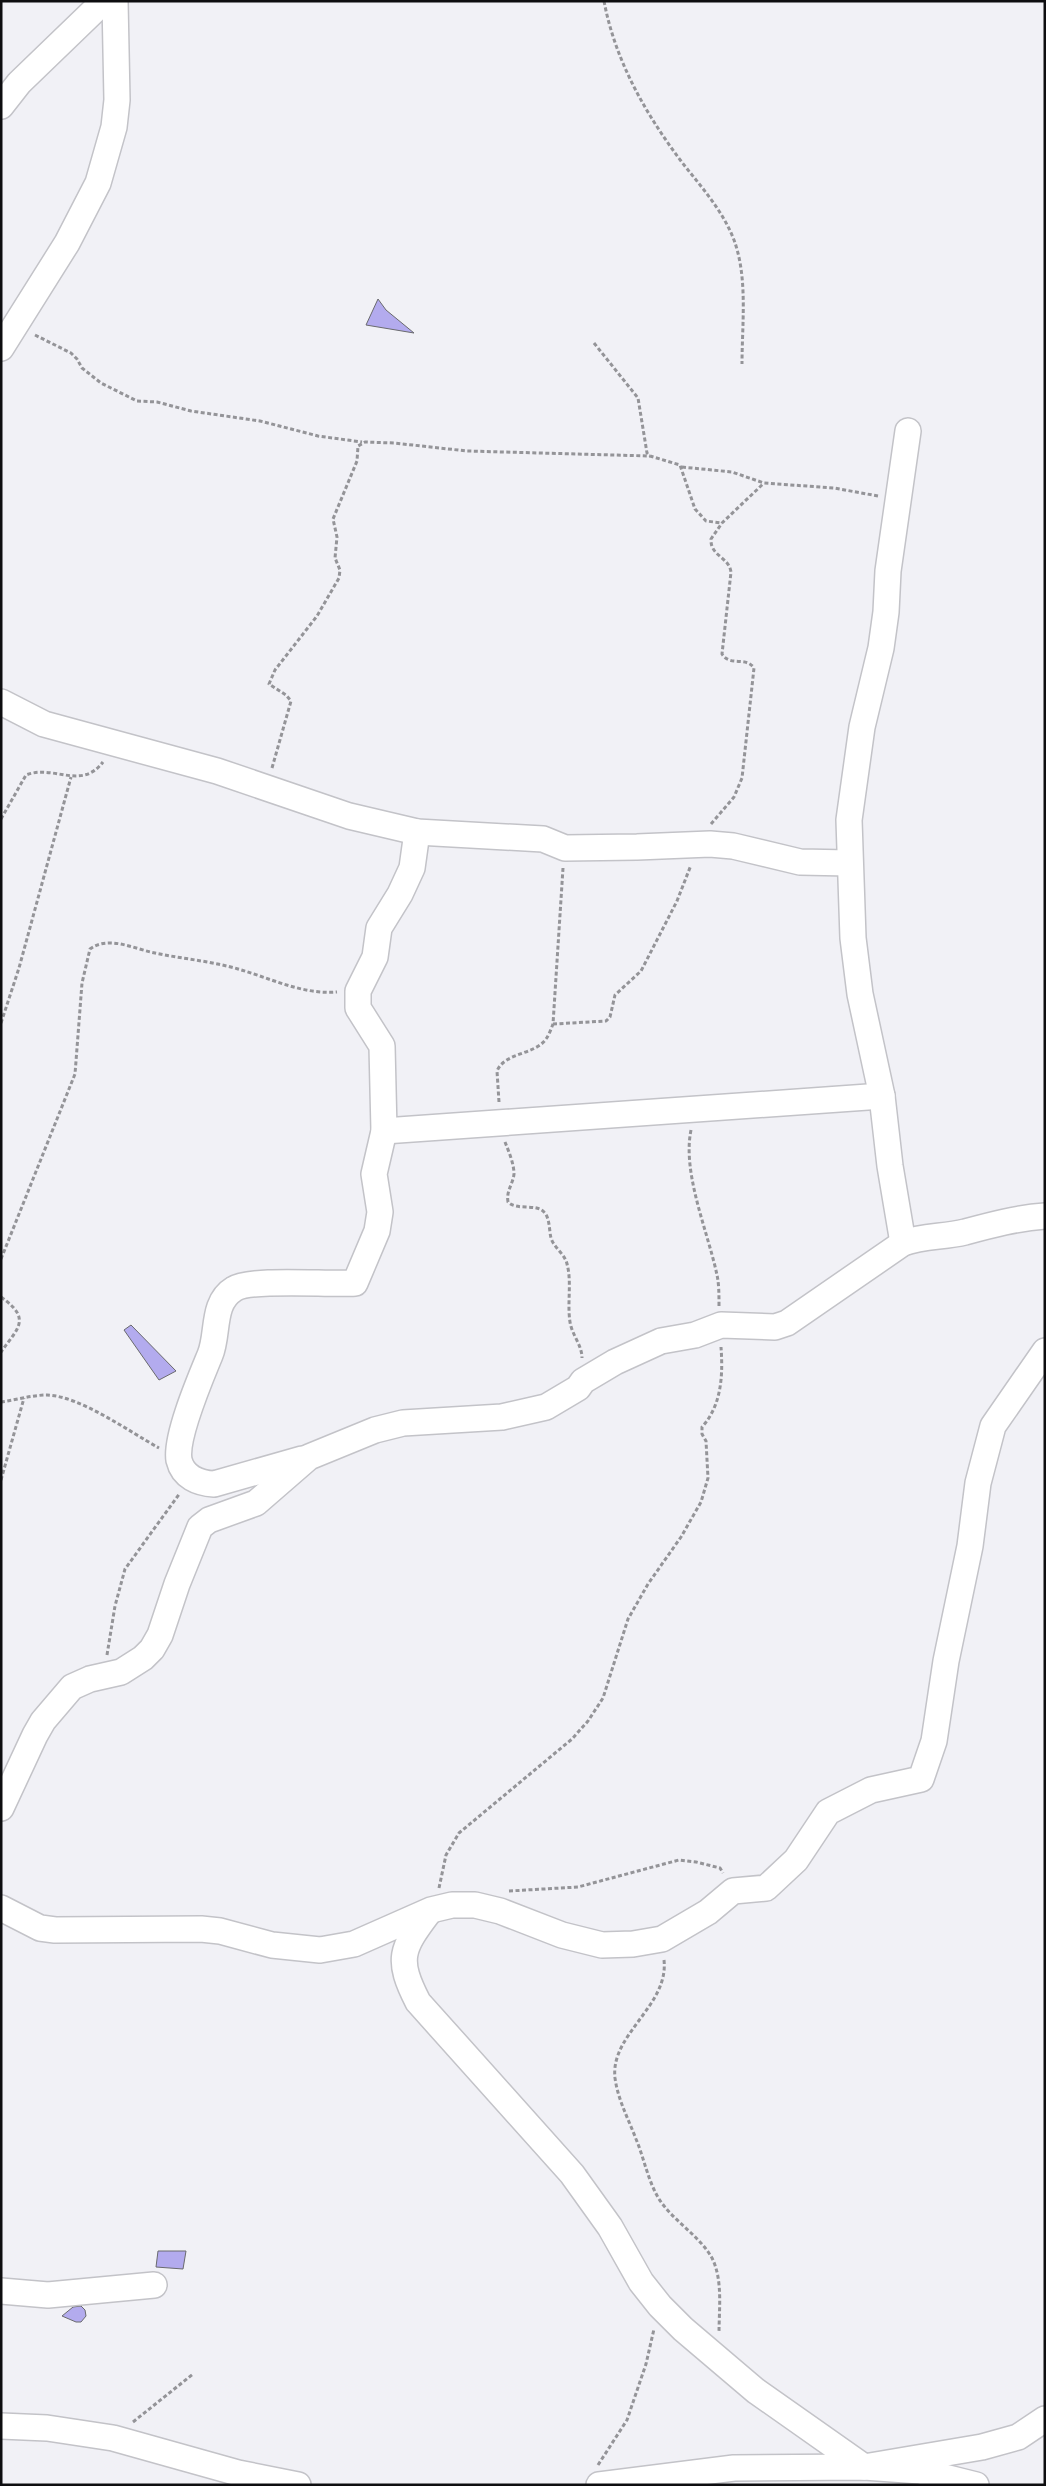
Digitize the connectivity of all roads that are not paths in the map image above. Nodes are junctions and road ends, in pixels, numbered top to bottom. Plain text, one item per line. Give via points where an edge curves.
1 (104, 1) edge
2 (115, 1) edge
3 (1, 106) edge
4 (1, 348) edge
5 (908, 431) dead end
6 (1, 702) edge
7 (417, 832) junction
8 (849, 863) junction
9 (882, 1096) junction
10 (384, 1131) junction
11 (1045, 1216) edge
12 (903, 1243) junction
13 (1045, 1351) edge
14 (309, 1457) junction
15 (1, 1808) edge
16 (435, 1899) junction
17 (1, 1908) edge
18 (154, 2285) dead end
19 (1, 2291) edge
20 (1045, 2419) edge
21 (1, 2426) edge
22 (864, 2467) junction
23 (734, 2477) edge
24 (596, 2478) edge
25 (244, 2479) edge
26 (298, 2485) edge
27 (976, 2485) edge

1 - 3 street via 19,83
2 - 4 street via 117,100 114,127 98,183 66,243
5 - 8 street via 882,639 862,727 852,801
6 - 7 street via 44,724 266,788 350,816
7 - 8 street via 543,839 565,848 698,843 733,846 800,862
7 - 10 street via 412,868 380,928 375,958 358,991 358,1008 382,1046
8 - 9 street via 860,994
9 - 10 street
9 - 12 street
10 - 14 street via 374,1174 380,1212 377,1231 358,1279 355,1283 339,1284 254,1285 237,1287 228,1293 215,1320 211,1353 193,1395 181,1442 185,1469 202,1483 224,1482
11 - 12 street
12 - 14 street via 788,1323 775,1327 720,1325 695,1335 661,1341 615,1362 546,1407 502,1417 403,1423 375,1430
13 - 16 street via 993,1426 978,1483 970,1546 946,1661 934,1742 921,1779 871,1790 828,1812 796,1860 766,1888 733,1891 708,1912 662,1939 602,1945 562,1935 500,1911 474,1905 452,1905
14 - 15 street via 256,1503 209,1520 200,1527 152,1649 121,1672 72,1687 44,1721
16 - 17 street via 354,1944 320,1950 272,1945 201,1929 55,1930 40,1928
16 - 22 street via 410,1937 403,1963 406,1980 418,2002 572,2174 660,2306 756,2391
18 - 19 street via 48,2294
20 - 22 street via 1018,2437 982,2447
21 - 25 street via 47,2428 113,2438
22 - 23 street
22 - 27 street via 920,2471
23 - 24 street
25 - 26 street

